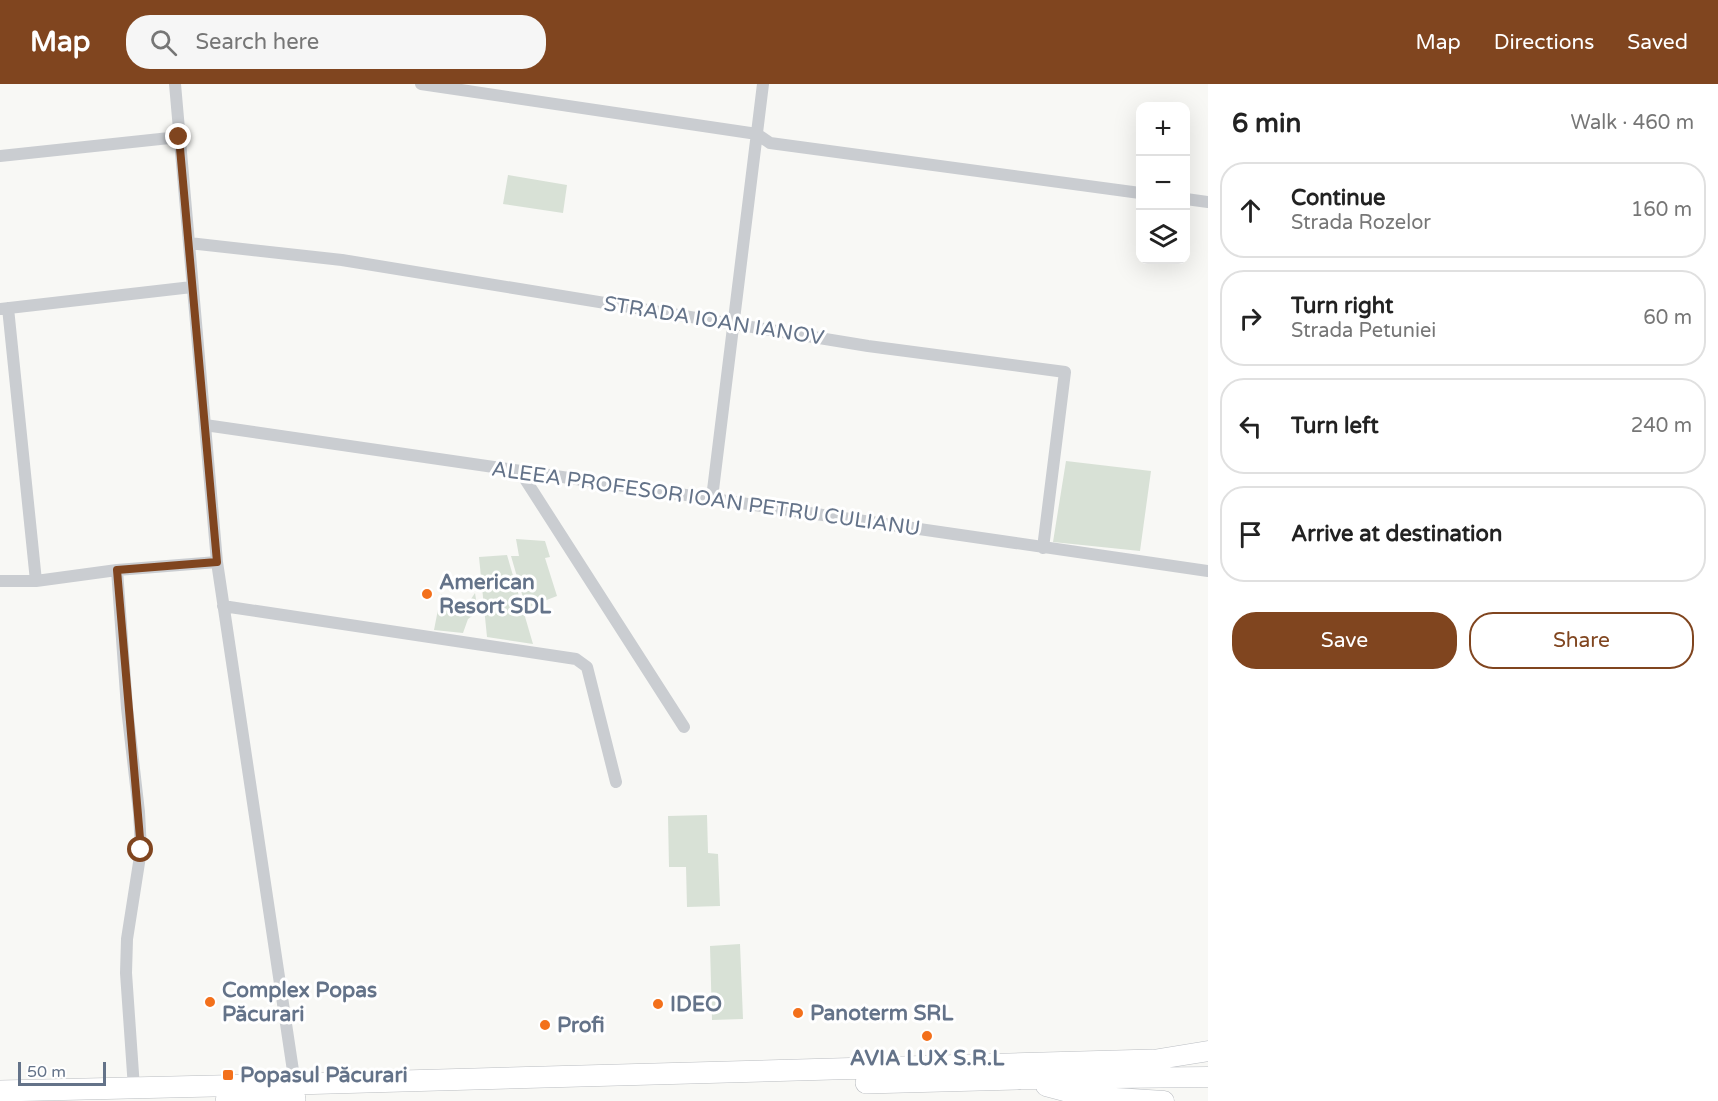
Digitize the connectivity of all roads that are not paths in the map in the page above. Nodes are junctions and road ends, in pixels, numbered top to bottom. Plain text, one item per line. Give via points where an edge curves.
1 (175, 84) edge
2 (421, 84) edge
3 (763, 84) edge
4 (757, 134) junction
5 (179, 137) junction
6 (0, 156) edge
7 (1136, 192) edge
8 (1190, 200) edge
9 (1208, 202) edge
10 (189, 243) junction
11 (192, 287) junction
12 (4, 308) edge
13 (734, 324) junction
14 (205, 425) junction
15 (526, 473) junction
16 (712, 498) junction
17 (1043, 548) junction
18 (217, 562) junction
19 (117, 570) junction
20 (1208, 571) edge
21 (0, 581) edge
22 (36, 581) junction
23 (223, 606) junction
24 (684, 727) dead end
25 (616, 782) dead end
26 (1208, 1051) edge
27 (1208, 1059) edge
28 (1153, 1060) junction
29 (1208, 1077) edge
30 (1017, 1078) junction
31 (295, 1084) junction
32 (134, 1089) junction
33 (0, 1091) edge
34 (226, 1101) edge
35 (1164, 1101) edge

1 - 5 street
2 - 4 street
3 - 4 street
4 - 7 street via 770,143
4 - 13 street
5 - 6 street
5 - 10 street
8 - 9 street
10 - 11 street
10 - 13 street, STRADA IOAN IANOV via 342,260
11 - 12 street
11 - 14 street
12 - 22 street
13 - 16 street
13 - 17 street, STRADA IOAN IANOV via 1065,372
14 - 15 street, ALEEA PROFESOR IOAN PETRU CULIANU
14 - 18 street
15 - 16 street, ALEEA PROFESOR IOAN PETRU CULIANU
15 - 24 street via 525,479
16 - 17 street, ALEEA PROFESOR IOAN PETRU CULIANU
17 - 20 street, ALEEA PROFESOR IOAN PETRU CULIANU
18 - 19 street
18 - 23 street
19 - 22 street
19 - 32 street via 141,850 127,939 126,973
21 - 22 street
23 - 25 street via 576,659 587,667
23 - 31 street
26 - 28 main road
27 - 28 main road
28 - 31 highway
29 - 30 main road
30 - 34 highway
30 - 35 main road via 1083,1096
31 - 32 highway
32 - 33 highway

